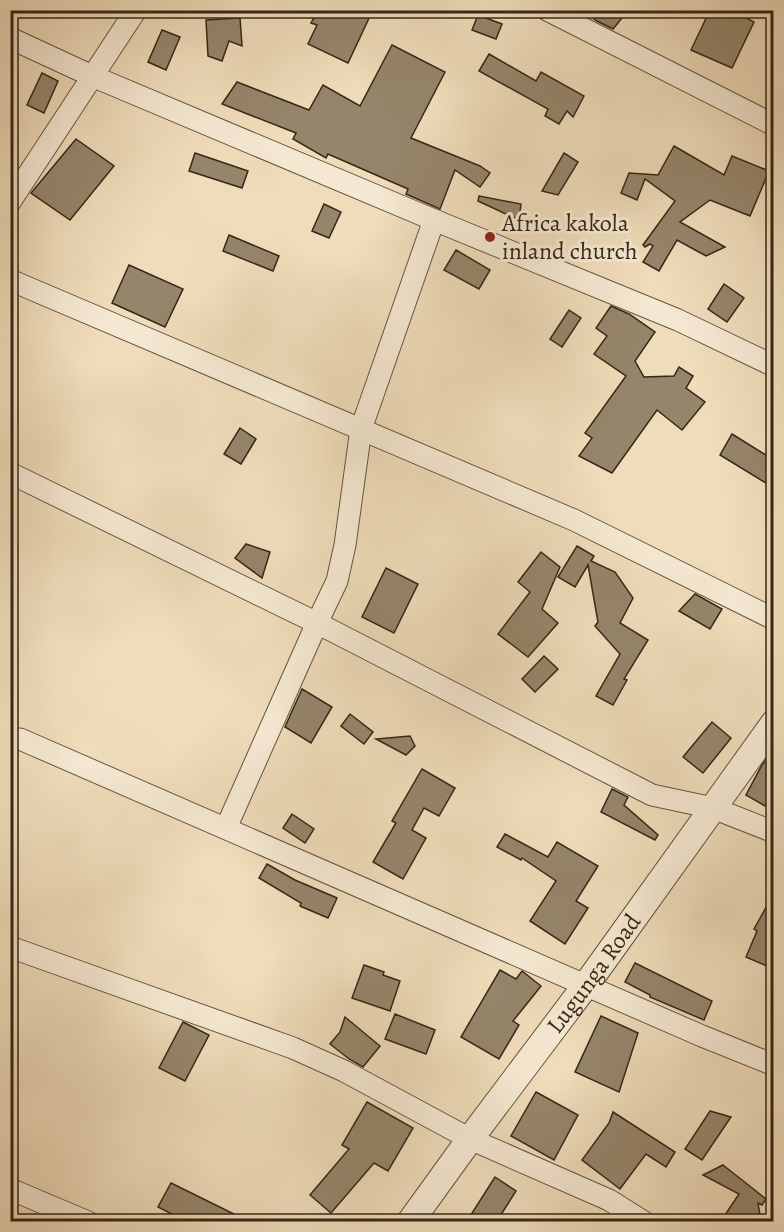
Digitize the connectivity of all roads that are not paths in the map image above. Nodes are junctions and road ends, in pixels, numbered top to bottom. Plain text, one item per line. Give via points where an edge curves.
1 (136, 10) edge
2 (547, 10) edge
3 (10, 38) edge
4 (92, 76) junction
5 (774, 125) edge
6 (10, 202) edge
7 (434, 220) junction
8 (10, 280) edge
9 (774, 366) edge
10 (361, 429) junction
11 (10, 473) edge
12 (774, 619) edge
13 (317, 623) junction
14 (774, 723) edge
15 (14, 743) edge
16 (713, 808) junction
17 (226, 828) junction
18 (774, 832) edge
19 (10, 947) edge
20 (586, 985) junction
21 (774, 1065) edge
22 (470, 1139) junction
23 (10, 1189) edge
24 (88, 1221) edge
25 (410, 1221) edge
26 (644, 1221) edge

1 - 4 street
2 - 5 street
3 - 4 street
4 - 6 street
4 - 7 street
7 - 9 street via 678,320
7 - 10 street
8 - 10 street
10 - 12 street via 574,520
10 - 13 street via 337,581
11 - 13 street
13 - 16 street via 652,795
13 - 17 street
14 - 16 street, Lugunga Road
15 - 17 street
16 - 18 street
16 - 20 street, Lugunga Road
17 - 20 street
19 - 22 street via 293,1048
20 - 21 street
20 - 22 street, Lugunga Road
22 - 25 street, Lugunga Road
22 - 26 street via 609,1200
23 - 24 street

